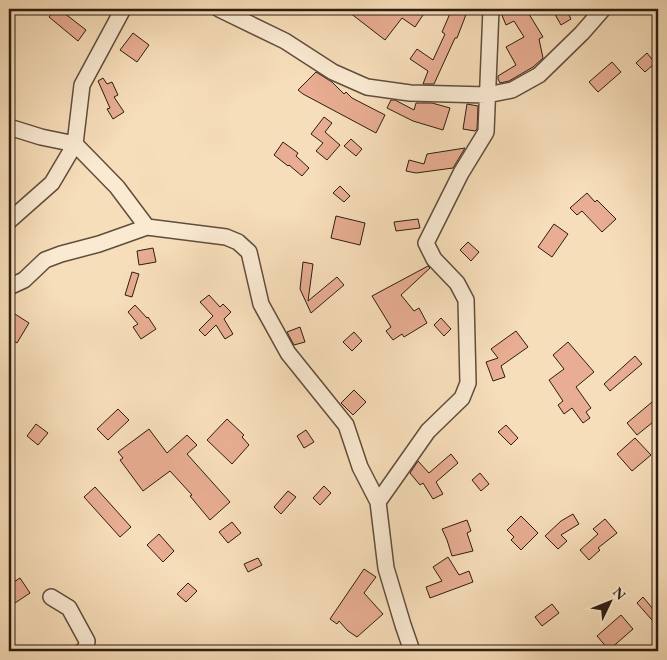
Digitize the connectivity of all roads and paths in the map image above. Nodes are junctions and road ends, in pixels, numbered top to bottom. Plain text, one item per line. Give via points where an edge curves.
1 (123, 9) edge
2 (219, 9) edge
3 (491, 9) edge
4 (602, 9) edge
5 (487, 95) junction
6 (9, 127) edge
7 (75, 144) junction
8 (9, 221) edge
9 (147, 227) junction
10 (9, 287) edge
11 (378, 502) junction
12 (51, 596) dead end
13 (82, 651) edge
14 (412, 651) edge

1 - 7 street via 82,85
2 - 5 street via 285,41 333,72 367,87 410,93
3 - 5 street
4 - 5 street via 539,75 512,90
5 - 11 street via 486,132 460,174 426,243 434,259 457,283 466,300 468,383 462,398 428,431
6 - 7 street
7 - 8 street via 52,183
7 - 9 street via 117,187
9 - 10 street via 45,260 24,280
9 - 11 street via 226,237 249,252 261,304 288,354 346,425 360,467
11 - 14 street via 386,568
12 - 13 street via 69,608 87,641 86,649

